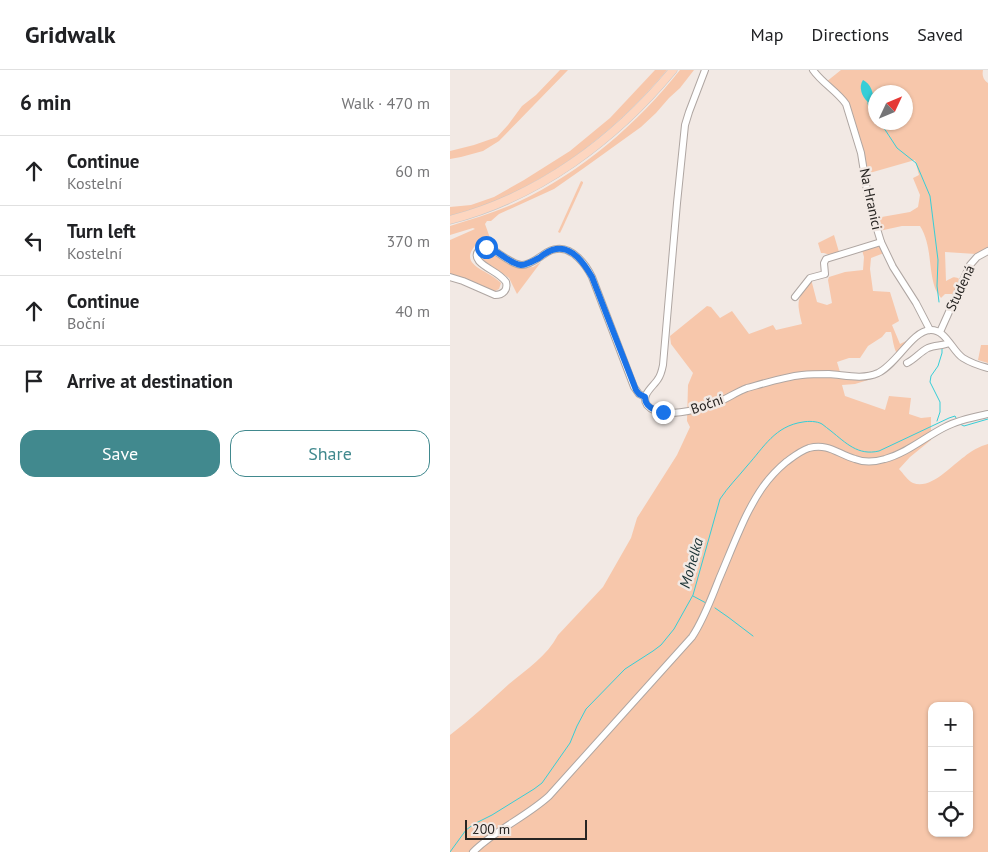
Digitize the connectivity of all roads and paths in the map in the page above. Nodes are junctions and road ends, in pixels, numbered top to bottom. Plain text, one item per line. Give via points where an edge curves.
1 (673, 70) edge
2 (704, 70) edge
3 (813, 70) edge
4 (450, 220) edge
5 (881, 242) junction
6 (988, 250) edge
7 (450, 277) edge
8 (795, 297) dead end
9 (930, 330) junction
10 (940, 332) junction
11 (949, 343) junction
12 (907, 362) dead end
13 (988, 368) edge
14 (645, 397) junction
15 (988, 414) edge
16 (473, 852) edge

1 - 4 main road via 628,119 573,163 502,203
2 - 14 street via 685,125 664,365
3 - 5 street, Na Hranici via 842,98 848,109
5 - 8 street via 826,259 824,274 810,278
5 - 9 street, Na Hranici
6 - 10 street, Studená via 976,257 968,268
7 - 14 street, Boční via 498,295 506,290 506,282 479,261 480,248 488,247 524,265 549,251 569,251 584,263 592,277 634,387
9 - 10 street
9 - 14 street, Boční via 916,336 892,364 873,375 803,375 742,390 687,412 655,410
10 - 11 street
11 - 12 street via 927,349
11 - 13 street via 964,359
15 - 16 street via 941,429 885,459 868,462 830,448 808,448 779,468 757,495 692,637 549,796

